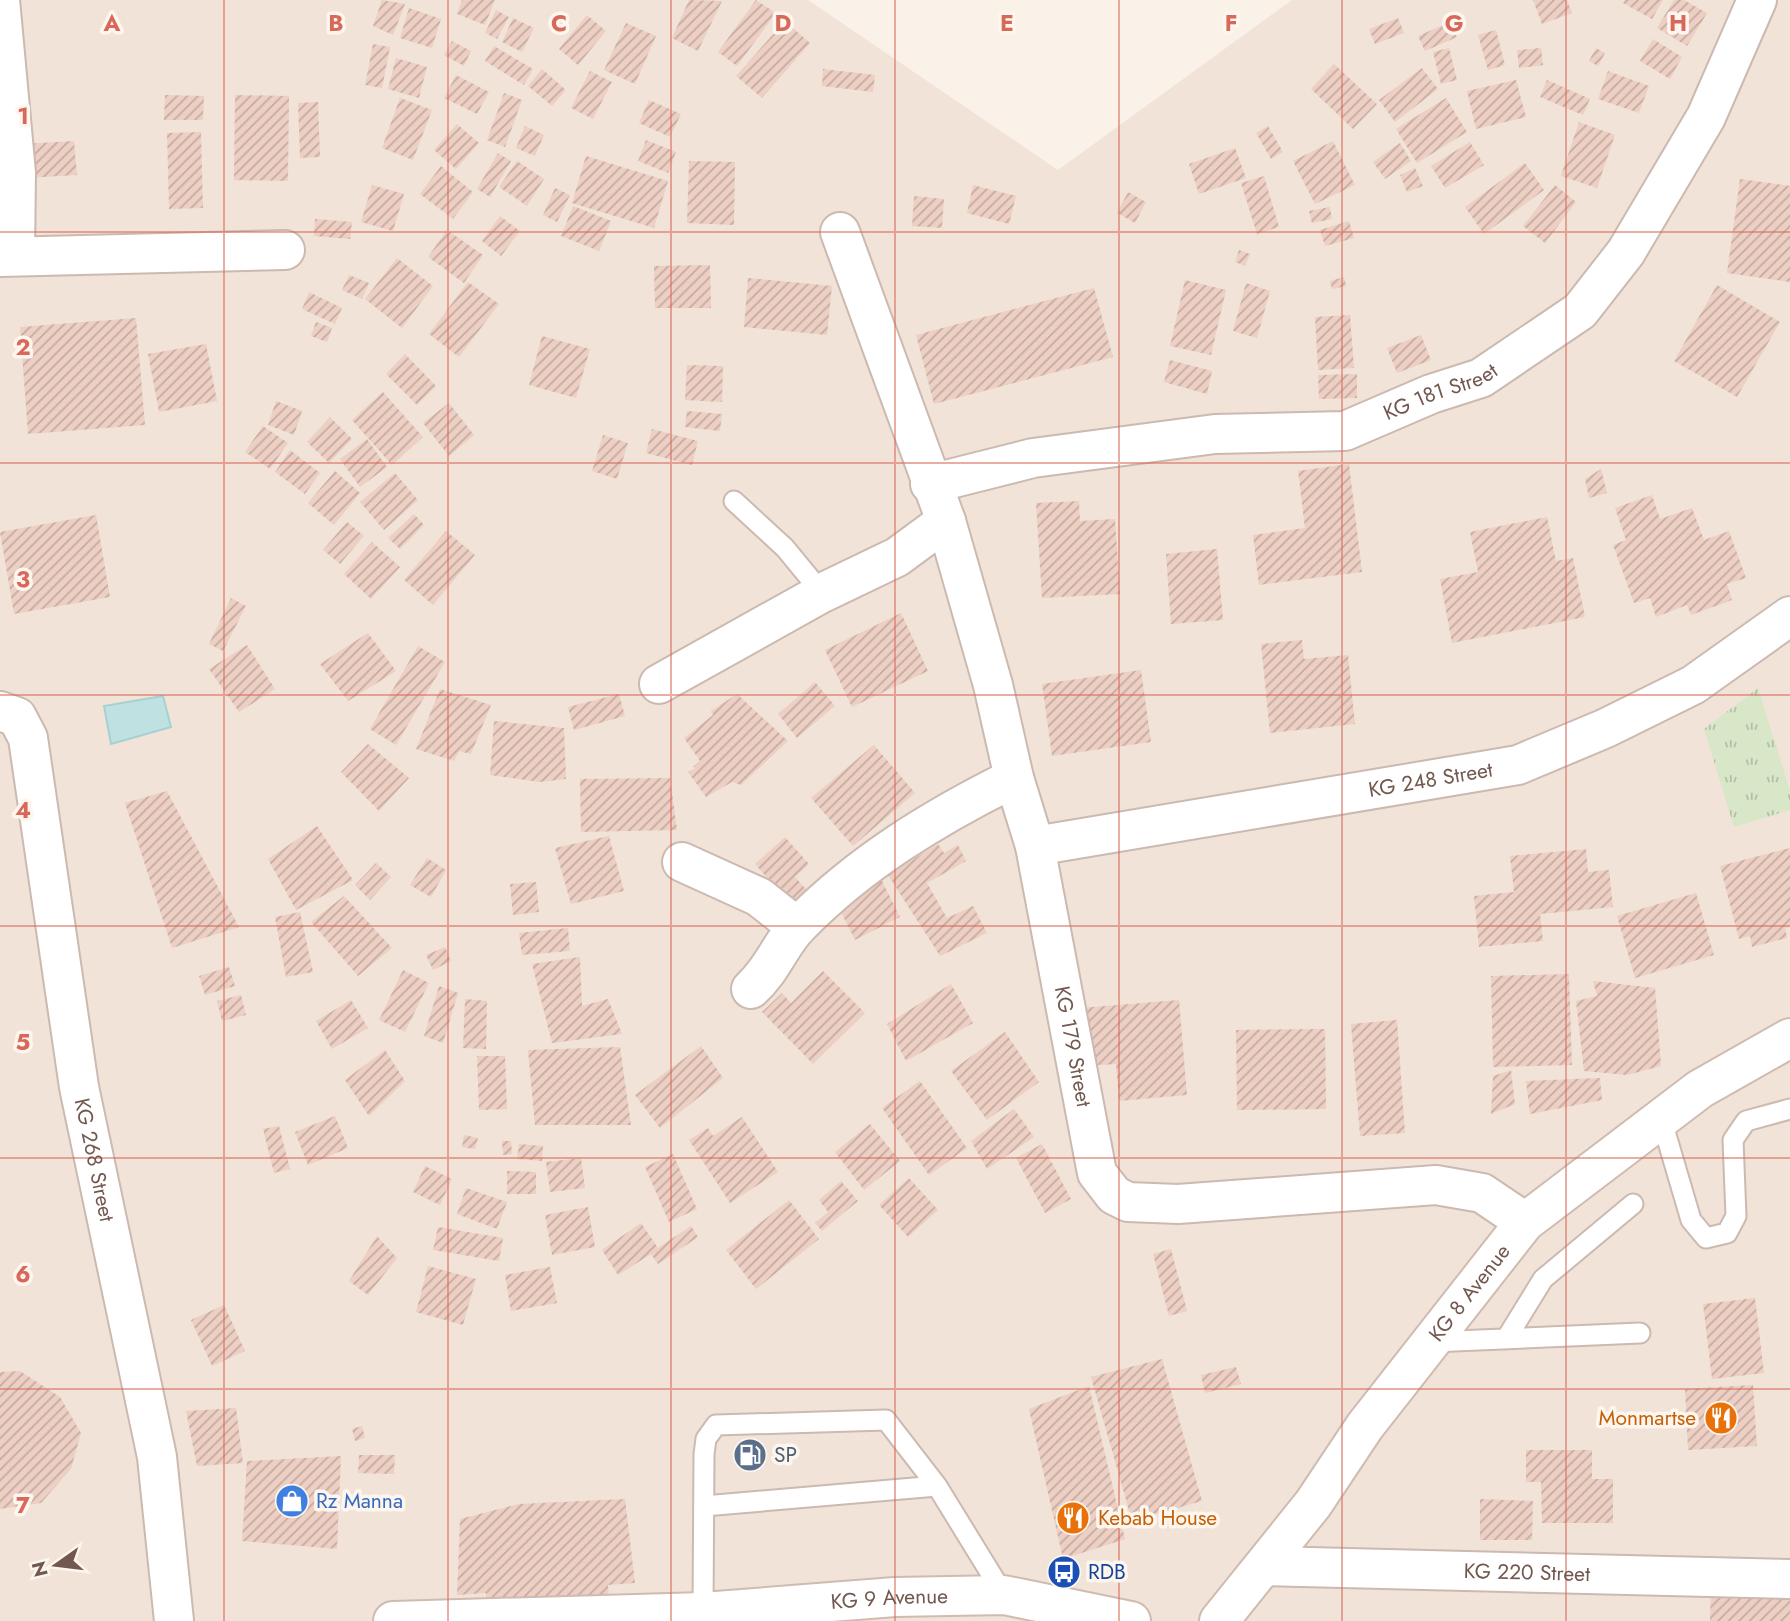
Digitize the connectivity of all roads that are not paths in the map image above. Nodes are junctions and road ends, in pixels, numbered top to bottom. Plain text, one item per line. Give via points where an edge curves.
1 (0, 0) edge
2 (1757, 0) edge
3 (840, 232) dead end
4 (285, 250) dead end
5 (8, 256) edge
6 (930, 484) junction
7 (734, 501) dead end
8 (946, 521) junction
9 (822, 593) junction
10 (1790, 615) edge
11 (659, 684) dead end
12 (0, 711) edge
13 (1014, 778) junction
14 (1035, 846) junction
15 (682, 862) dead end
16 (797, 927) junction
17 (751, 989) dead end
18 (1790, 1038) edge
19 (1790, 1109) edge
20 (1661, 1118) junction
21 (1633, 1204) dead end
22 (1525, 1222) junction
23 (1640, 1333) dead end
24 (1506, 1339) junction
25 (1431, 1342) junction
26 (937, 1486) junction
27 (704, 1506) junction
28 (1265, 1566) junction
29 (1790, 1580) edge
30 (1004, 1595) junction
31 (703, 1612) junction
32 (630, 1618) edge
33 (174, 1621) edge
34 (393, 1621) edge
35 (1131, 1621) edge
36 (1219, 1621) edge

1 - 5 street via 16,173
2 - 6 street, KG 181 Street via 1706,117 1626,252 1580,311 1481,378 1345,431 1215,434 1033,458
3 - 6 street, KG 179 Street
4 - 5 street
6 - 8 street, KG 179 Street
7 - 9 lane via 785,548
8 - 9 street via 897,556
8 - 13 street, KG 179 Street
9 - 11 street
10 - 14 street, KG 248 Street via 1693,685 1518,765
12 - 33 street, KG 268 Street via 17,717 28,738 79,1087 157,1457
13 - 14 street, KG 179 Street
13 - 16 street via 940,815 868,863
14 - 22 street, KG 179 Street via 1097,1173 1114,1195 1128,1202 1178,1204 1436,1185 1482,1193
15 - 16 street via 759,897
16 - 17 street via 769,972
18 - 20 street, KG 8 Avenue via 1700,1089
19 - 20 lane via 1746,1121 1733,1140 1736,1216 1727,1233 1706,1238 1691,1220
20 - 22 street, KG 8 Avenue
21 - 24 lane via 1542,1279
22 - 25 street, KG 8 Avenue
23 - 24 lane
24 - 25 lane
25 - 28 street, KG 8 Avenue via 1364,1426
26 - 27 lane
26 - 27 lane via 891,1424 881,1418 716,1425 706,1439
26 - 30 lane
27 - 31 lane
28 - 29 street, KG 220 Street
28 - 36 street, KG 8 Avenue
30 - 31 street, KG 9 Avenue via 895,1597
30 - 35 street, KG 9 Avenue
31 - 32 street, KG 9 Avenue
32 - 34 street, KG 9 Avenue

